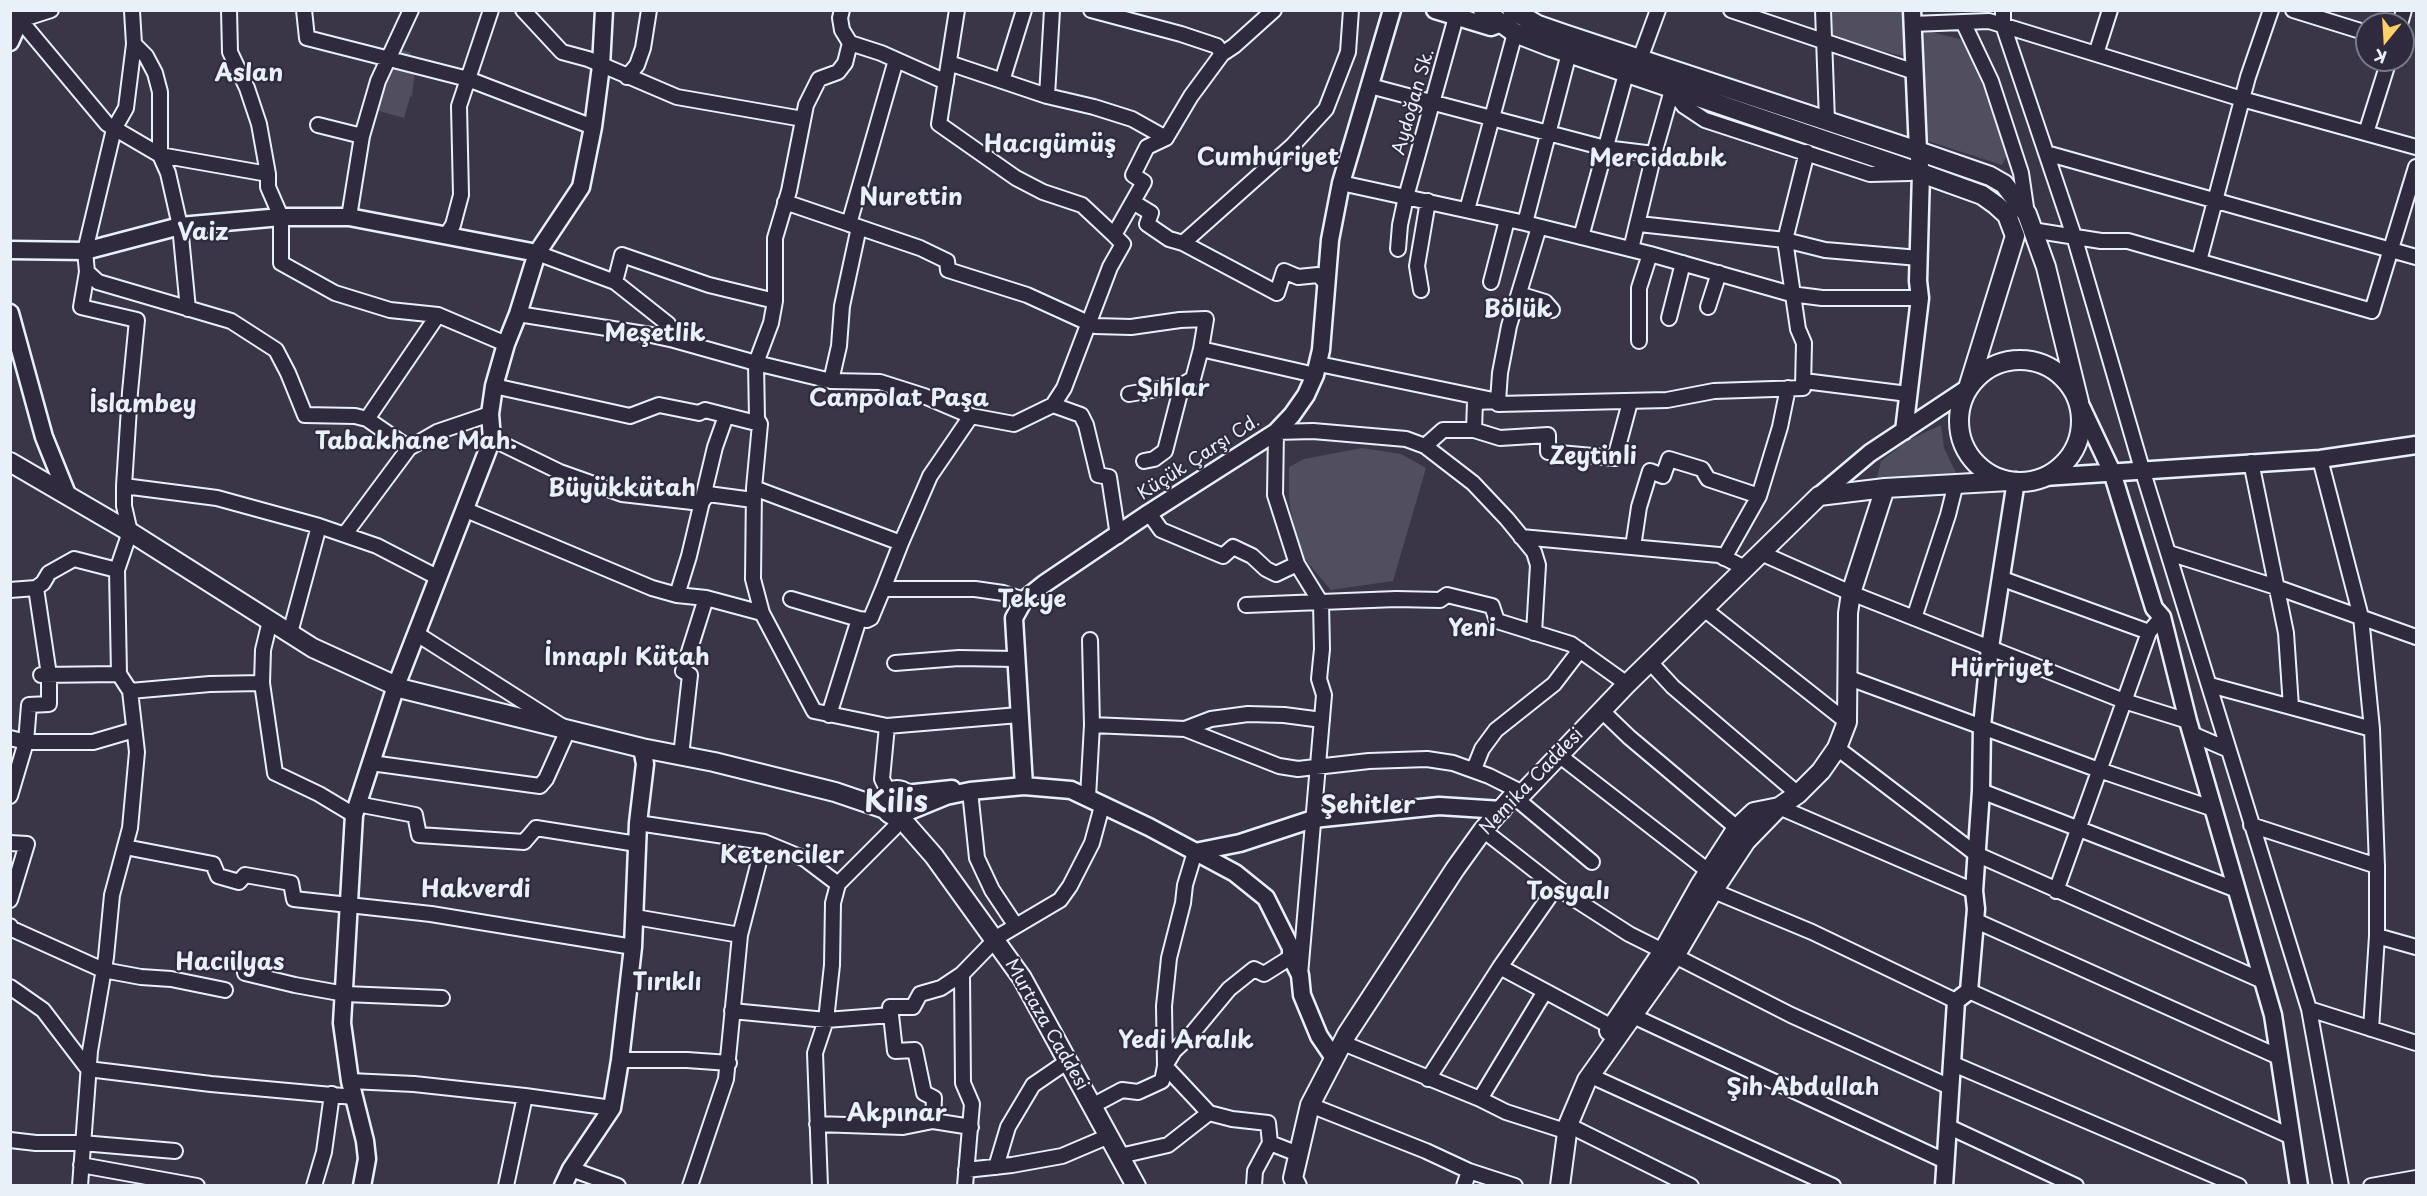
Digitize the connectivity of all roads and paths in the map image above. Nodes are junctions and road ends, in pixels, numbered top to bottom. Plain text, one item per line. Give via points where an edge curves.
1 (51, 10) edge
2 (229, 10) edge
3 (304, 10) edge
4 (411, 10) edge
5 (491, 10) edge
6 (523, 10) edge
7 (604, 10) edge
8 (649, 10) edge
9 (842, 10) edge
10 (957, 10) edge
11 (1024, 10) edge
12 (1052, 10) edge
13 (1091, 10) edge
14 (1274, 10) edge
15 (1351, 10) edge
16 (1392, 10) edge
17 (1435, 10) edge
18 (1483, 10) edge
19 (1658, 10) edge
20 (1731, 10) edge
21 (1823, 10) edge
22 (2003, 10) edge
23 (2110, 10) edge
24 (2271, 10) edge
25 (2293, 10) edge
26 (132, 11) edge
27 (18, 15) edge
28 (1456, 17) junction
29 (1912, 17) edge
30 (1509, 22) edge
31 (1963, 22) junction
32 (2003, 25) junction
33 (2355, 29) edge
34 (10, 42) edge
35 (1822, 42) junction
36 (850, 43) junction
37 (134, 44) junction
38 (1569, 53) junction
39 (1222, 54) junction
40 (2096, 54) junction
41 (387, 57) junction
42 (1640, 59) junction
43 (896, 60) junction
44 (949, 63) junction
45 (601, 66) junction
46 (1915, 72) junction
47 (2385, 72) edge
48 (1626, 74) junction
49 (627, 77) junction
50 (468, 79) junction
51 (1002, 81) junction
52 (946, 82) junction
53 (1370, 86) junction
54 (1672, 90) junction
55 (1047, 96) junction
56 (2242, 99) junction
57 (1433, 104) junction
58 (803, 119) junction
59 (1491, 120) junction
60 (1827, 121) junction
61 (318, 125) dead end
62 (593, 127) junction
63 (114, 129) junction
64 (1549, 132) junction
65 (2366, 133) junction
66 (362, 136) junction
67 (1166, 138) junction
68 (2416, 147) edge
69 (1605, 148) junction
70 (1918, 151) junction
71 (1807, 152) junction
72 (2046, 153) junction
73 (1654, 154) junction
74 (160, 155) junction
75 (2416, 167) edge
76 (1921, 173) junction
77 (268, 174) junction
78 (1341, 183) junction
79 (1406, 197) junction
80 (1428, 201) junction
81 (2214, 201) junction
82 (785, 202) junction
83 (1132, 202) junction
84 (1467, 210) junction
85 (281, 217) junction
86 (349, 217) junction
87 (1507, 220) junction
88 (1525, 223) junction
89 (1639, 224) junction
90 (2034, 225) junction
91 (180, 226) junction
92 (854, 226) junction
93 (1539, 227) junction
94 (447, 234) junction
95 (1114, 235) junction
96 (2070, 236) junction
97 (1581, 237) junction
98 (1785, 240) junction
99 (1183, 243) junction
100 (1398, 249) dead end
101 (1631, 249) junction
102 (10, 250) edge
103 (2391, 250) junction
104 (86, 251) junction
105 (537, 253) junction
106 (1650, 254) junction
107 (2416, 257) edge
108 (1919, 258) junction
109 (2199, 261) junction
110 (1683, 263) junction
111 (87, 272) junction
112 (1719, 273) junction
113 (615, 282) junction
114 (1325, 282) junction
115 (1491, 282) dead end
116 (1421, 290) dead end
117 (1518, 294) junction
118 (1791, 294) junction
119 (1920, 298) junction
120 (775, 301) junction
121 (1708, 307) dead end
122 (188, 309) junction
123 (1552, 310) dead end
124 (10, 313) edge
125 (518, 314) junction
126 (438, 315) junction
127 (1669, 318) dead end
128 (1088, 322) junction
129 (674, 340) junction
130 (1639, 341) dead end
131 (506, 344) junction
132 (1201, 349) junction
133 (756, 363) junction
134 (1317, 370) junction
135 (831, 381) junction
136 (1804, 381) junction
137 (1182, 385) junction
138 (494, 386) junction
139 (1788, 388) junction
140 (1968, 388) junction
141 (1129, 394) dead end
142 (1908, 394) junction
143 (1498, 401) junction
144 (1630, 402) junction
145 (2079, 402) junction
146 (1053, 405) junction
147 (490, 414) junction
148 (726, 416) junction
149 (971, 416) junction
150 (367, 419) junction
151 (760, 423) junction
152 (1474, 430) junction
153 (1904, 430) junction
154 (1275, 432) junction
155 (492, 439) junction
156 (2416, 445) edge
157 (1425, 446) junction
158 (409, 448) junction
159 (2319, 459) junction
160 (1144, 461) dead end
161 (10, 462) edge
162 (2251, 462) junction
163 (2142, 470) junction
164 (2112, 472) junction
165 (2044, 477) junction
166 (2012, 481) junction
167 (1956, 483) junction
168 (124, 486) junction
169 (1885, 488) junction
170 (67, 494) junction
171 (754, 494) junction
172 (1759, 496) junction
173 (1819, 496) junction
174 (700, 503) junction
175 (466, 510) junction
176 (1149, 513) junction
177 (319, 526) junction
178 (130, 532) junction
179 (345, 534) junction
180 (1118, 536) junction
181 (1521, 537) junction
182 (901, 543) junction
183 (1633, 547) junction
184 (1761, 553) junction
185 (2169, 553) junction
186 (1724, 558) junction
187 (1297, 564) junction
188 (1745, 568) junction
189 (117, 570) junction
190 (436, 577) junction
191 (2000, 578) junction
192 (36, 588) junction
193 (2276, 588) junction
194 (883, 589) junction
195 (10, 590) edge
196 (1851, 593) junction
197 (676, 595) junction
198 (706, 598) junction
199 (791, 599) dead end
200 (1024, 600) junction
201 (1321, 603) junction
202 (1246, 605) dead end
203 (1704, 609) junction
204 (762, 613) junction
205 (2162, 617) junction
206 (2361, 617) junction
207 (1914, 618) junction
208 (859, 619) junction
209 (270, 621) junction
210 (2149, 632) junction
211 (290, 633) junction
212 (1534, 633) junction
213 (417, 634) junction
214 (2416, 637) edge
215 (1090, 640) dead end
216 (1990, 647) junction
217 (1580, 650) junction
218 (1015, 659) junction
219 (1650, 662) junction
220 (895, 663) dead end
221 (119, 674) junction
222 (44, 675) junction
223 (1849, 678) junction
224 (262, 683) junction
225 (1627, 684) junction
226 (2210, 685) junction
227 (396, 686) junction
228 (130, 692) junction
229 (2124, 701) junction
230 (2290, 707) junction
231 (1601, 710) junction
232 (830, 715) junction
233 (1019, 715) junction
234 (1322, 720) junction
235 (1848, 722) junction
236 (1092, 725) junction
237 (887, 726) junction
238 (1982, 726) junction
239 (2190, 728) junction
240 (1185, 729) junction
241 (2372, 729) junction
242 (134, 730) junction
243 (567, 730) junction
244 (10, 738) edge
245 (27, 742) junction
246 (642, 748) junction
247 (1837, 748) junction
248 (2229, 750) junction
249 (681, 756) junction
250 (1560, 756) junction
251 (371, 763) junction
252 (1318, 768) junction
253 (1474, 769) junction
254 (2099, 770) junction
255 (1024, 786) junction
256 (970, 791) junction
257 (1981, 791) junction
258 (1798, 794) junction
259 (10, 796) edge
260 (1513, 800) junction
261 (1095, 801) junction
262 (897, 805) junction
263 (1779, 807) junction
264 (2214, 809) junction
265 (356, 810) junction
266 (1313, 819) junction
267 (638, 823) junction
268 (2251, 825) junction
269 (1737, 828) junction
270 (2078, 829) junction
271 (1483, 830) junction
272 (764, 842) junction
273 (10, 843) edge
274 (637, 844) junction
275 (125, 847) junction
276 (1195, 852) junction
277 (1976, 854) junction
278 (1592, 861) dead end
279 (2377, 866) junction
280 (1710, 882) junction
281 (838, 884) junction
282 (1556, 887) junction
283 (1974, 891) junction
284 (2056, 891) junction
285 (2237, 891) junction
286 (10, 900) edge
287 (348, 905) junction
288 (635, 917) junction
289 (1974, 920) junction
290 (10, 926) edge
291 (1016, 926) junction
292 (740, 935) junction
293 (2377, 936) junction
294 (995, 939) junction
295 (633, 947) junction
296 (2416, 947) edge
297 (1669, 954) junction
298 (1291, 957) junction
299 (1500, 968) junction
300 (103, 970) junction
301 (245, 973) dead end
302 (962, 974) junction
303 (1300, 975) junction
304 (2263, 981) junction
305 (10, 987) edge
306 (225, 990) dead end
307 (1544, 993) junction
308 (345, 994) junction
309 (1963, 996) junction
310 (442, 998) dead end
311 (2309, 1009) junction
312 (732, 1011) junction
313 (891, 1015) junction
314 (1634, 1016) junction
315 (826, 1020) junction
316 (1612, 1027) junction
317 (2371, 1029) junction
318 (2416, 1043) edge
319 (1338, 1051) junction
320 (2279, 1056) junction
321 (620, 1060) junction
322 (1068, 1061) junction
323 (729, 1063) junction
324 (1951, 1063) junction
325 (1165, 1066) junction
326 (88, 1069) junction
327 (1591, 1076) junction
328 (1428, 1079) junction
329 (1950, 1087) junction
330 (352, 1089) junction
331 (332, 1094) junction
332 (525, 1096) junction
333 (1480, 1098) junction
334 (1310, 1105) junction
335 (1092, 1106) junction
336 (612, 1108) junction
337 (1209, 1113) junction
338 (933, 1121) junction
339 (817, 1124) junction
340 (1947, 1126) junction
341 (971, 1127) junction
342 (1564, 1127) junction
343 (1109, 1136) junction
344 (2292, 1137) junction
345 (10, 1140) edge
346 (82, 1143) junction
347 (1270, 1143) junction
348 (175, 1151) dead end
349 (1298, 1154) junction
350 (1120, 1156) junction
351 (1945, 1161) junction
352 (81, 1165) junction
353 (996, 1167) junction
354 (571, 1169) junction
355 (966, 1170) junction
356 (1469, 1171) junction
357 (2416, 1178) edge
358 (611, 1184) edge
359 (80, 1185) edge
360 (196, 1185) edge
361 (314, 1185) edge
362 (362, 1185) edge
363 (506, 1185) edge
364 (563, 1185) edge
365 (690, 1185) edge
366 (820, 1185) edge
367 (965, 1185) edge
368 (1136, 1185) edge
369 (1254, 1185) edge
370 (1298, 1185) edge
371 (1464, 1185) edge
372 (1515, 1185) edge
373 (1551, 1185) edge
374 (1560, 1185) edge
375 (1691, 1185) edge
376 (1833, 1185) edge
377 (1944, 1185) edge
378 (2076, 1185) edge
379 (2239, 1185) edge
380 (2299, 1185) edge
381 (2341, 1185) edge
382 (2371, 1185) edge

1 - 27 street
2 - 77 street via 230,52 259,124
3 - 41 street via 307,38
4 - 41 street
5 - 50 street
6 - 45 street via 562,52
7 - 45 street
8 - 49 street via 643,48
9 - 36 street via 842,30
10 - 44 street
11 - 51 street
12 - 55 street
13 - 39 street via 1181,33 1217,46
14 - 39 street
15 - 99 street via 1348,52 1326,109 1292,146
16 - 53 street, Küçük Çarşı Cd.
17 - 28 street
18 - 30 main road
19 - 42 street
20 - 35 street
21 - 35 street
22 - 32 street
23 - 40 street
24 - 56 street
25 - 33 street
26 - 37 street
27 - 34 street
27 - 63 street
28 - 30 street via 1491,27
28 - 57 street, Aydoğan Sk.
29 - 31 street
29 - 46 street
30 - 38 main road
30 - 42 main road via 1538,25
30 - 59 street
31 - 32 street
31 - 90 street via 1991,81
32 - 40 street
32 - 72 street
35 - 46 street
35 - 60 street
36 - 43 street
36 - 58 street via 845,63 838,72 819,79
37 - 63 street via 126,108
37 - 74 street via 146,56 160,92
38 - 48 main road
38 - 64 street
39 - 67 street
40 - 56 street
41 - 50 street
41 - 66 street
42 - 60 main road
43 - 52 street
43 - 92 street
44 - 51 street
44 - 52 street
45 - 49 street
45 - 62 street
46 - 70 street
47 - 65 street
48 - 54 main road
48 - 69 street
49 - 58 street via 678,97
50 - 62 street
50 - 94 street via 459,106 461,195
51 - 55 street
52 - 95 street via 939,124 1016,178 1082,205
53 - 57 street
53 - 78 street, Küçük Çarşı Cd.
54 - 71 street via 1684,106 1705,120
54 - 73 street
54 - 76 main road
55 - 67 street via 1132,119
56 - 65 street
56 - 81 street
57 - 59 street
57 - 79 street, Aydoğan Sk.
58 - 82 street
59 - 64 street
59 - 84 street
60 - 70 main road
61 - 66 street
62 - 105 street via 581,187
63 - 74 street
63 - 104 street
64 - 69 street
64 - 88 street
65 - 68 street
66 - 86 street
67 - 83 street via 1147,147 1133,175 1143,182
69 - 73 street
69 - 97 street
70 - 76 street
70 - 90 main road via 2004,184
71 - 76 street via 1870,174
71 - 98 street
72 - 81 street
72 - 96 street
73 - 89 street
74 - 77 street
74 - 91 street
75 - 103 street
76 - 108 street
76 - 140 main road via 1982,195 2007,215 2015,236
77 - 85 street via 268,187
78 - 79 street
78 - 114 street, Küçük Çarşı Cd.
79 - 80 street
79 - 100 street, Aydoğan Sk.
80 - 84 street
80 - 116 street via 1417,266
81 - 103 street
81 - 109 street
82 - 92 street
82 - 120 street via 775,238
83 - 95 street
83 - 99 street via 1151,213 1147,224
84 - 87 street
85 - 86 street
85 - 91 street
85 - 126 street via 281,263 335,293 390,310
86 - 94 street
87 - 88 street
87 - 115 street
88 - 93 street
89 - 98 street
89 - 101 street
90 - 96 street
90 - 145 main road
91 - 104 street
91 - 122 street
92 - 128 street via 920,248 946,261 948,270 1027,295
92 - 135 street
93 - 97 street
93 - 117 street
94 - 105 street
95 - 128 street via 1123,244
96 - 109 street via 2101,242 2128,241
96 - 163 street
97 - 101 street
98 - 108 street via 1826,250
98 - 118 street
99 - 114 street via 1277,293 1284,271 1298,277 1318,275
101 - 106 street
102 - 104 street
103 - 107 street
103 - 109 street via 2372,311
104 - 111 street
105 - 113 street
105 - 125 street
106 - 110 street
106 - 130 street via 1639,288
108 - 119 street
110 - 112 street
110 - 127 street
111 - 122 street via 98,282
111 - 168 street via 81,307 137,320
112 - 118 street
112 - 121 street
113 - 120 street via 622,255 709,285
113 - 129 street via 668,324
114 - 134 street, Küçük Çarşı Cd.
117 - 123 street via 1545,302
117 - 143 street via 1503,354
118 - 119 street via 1822,298
118 - 136 street via 1804,343
119 - 142 street
120 - 133 street
122 - 150 street via 231,321 276,350 305,415
124 - 170 street via 44,437
125 - 129 street
125 - 131 street
126 - 131 street
126 - 150 street
128 - 132 street via 1095,326 1131,327 1206,320
128 - 146 street via 1064,388
129 - 133 street
131 - 138 street
132 - 134 street
132 - 137 street via 1192,379
133 - 135 street
133 - 151 street
134 - 143 street
134 - 154 street, Küçük Çarşı Cd. via 1306,395
135 - 149 street via 880,382
136 - 139 street via 1803,388
136 - 142 street
137 - 141 street
137 - 160 street via 1165,451
138 - 147 street
138 - 148 street via 630,416 659,405
139 - 144 street via 1714,391
139 - 172 street
140 - 145 main road via 1999,363 2018,359 2038,362 2056,371 2070,384
140 - 153 street
140 - 166 main road via 1960,406 1959,426 1964,445 1975,462 1990,474
142 - 153 street
143 - 144 street
143 - 152 street via 1475,402
144 - 152 street via 1615,458 1548,452 1548,435 1500,438
145 - 164 street
145 - 165 main road via 2079,440 2059,468
146 - 149 street via 1014,424
146 - 180 street via 1081,415 1086,424 1098,475 1109,477
147 - 155 street
147 - 158 street via 438,432
148 - 151 street
148 - 174 street
149 - 182 street via 930,476
150 - 158 street
151 - 171 street
152 - 157 street via 1443,430
153 - 173 street
154 - 157 street via 1313,431 1406,439
154 - 176 street, Küçük Çarşı Cd.
154 - 187 street via 1275,495
155 - 174 street via 560,472 622,494
155 - 175 street
156 - 159 street
157 - 181 street via 1473,483
158 - 179 street
159 - 162 street
159 - 206 street
161 - 170 main road
162 - 163 street
162 - 193 street
163 - 164 street
163 - 185 street
164 - 165 street
164 - 205 street via 2154,608
165 - 166 main road
166 - 167 main road
166 - 191 street
167 - 169 main road
167 - 207 street
168 - 177 street via 217,498
168 - 178 street
169 - 173 main road
169 - 196 main road
170 - 178 main road
171 - 174 street via 708,494
171 - 182 street
171 - 204 street via 753,579
172 - 183 street via 1708,478 1702,469 1669,459 1663,476 1650,471
172 - 186 street
173 - 184 main road, Nemika Caddesi
174 - 197 street
175 - 190 street
175 - 197 street
176 - 180 street, Küçük Çarşı Cd.
176 - 187 street via 1161,530 1223,556 1233,547 1276,574
177 - 179 street
177 - 211 street
178 - 189 street
178 - 209 main road
179 - 190 street
180 - 200 street, Küçük Çarşı Cd.
181 - 183 street
181 - 212 street via 1534,552 1538,565
182 - 194 street
183 - 186 street
184 - 188 main road, Nemika Caddesi
184 - 196 street
185 - 193 street
185 - 226 street
186 - 188 street
187 - 201 street
188 - 203 main road, Nemika Caddesi
189 - 192 street via 74,559 49,573
189 - 221 street
190 - 213 street
191 - 210 street
191 - 216 street
192 - 195 street
192 - 222 street
193 - 206 street
193 - 230 street via 2289,656
194 - 200 street via 975,589
194 - 208 street via 871,618
196 - 207 street
196 - 223 main road
197 - 198 street
198 - 204 street
198 - 249 street via 683,671 690,675
199 - 208 street
200 - 218 street via 1014,618
201 - 202 street
201 - 212 street via 1440,600 1447,596 1492,606 1497,621
201 - 234 street
203 - 219 main road, Nemika Caddesi
203 - 235 street
204 - 232 street via 814,711
205 - 210 street
205 - 239 street
206 - 214 street
206 - 241 street
207 - 216 street
208 - 232 street
209 - 211 main road
209 - 224 street via 262,650
210 - 229 street
211 - 227 main road via 313,648
212 - 217 street
213 - 227 street
213 - 243 street
215 - 236 street
216 - 229 street
216 - 238 street
217 - 225 street
217 - 253 street via 1554,684 1496,730
218 - 220 street
218 - 233 street
219 - 225 main road, Nemika Caddesi
219 - 258 street via 1673,687
221 - 222 street
221 - 228 street
222 - 245 street via 49,704 29,705
223 - 235 main road
223 - 238 street
224 - 228 street
224 - 265 street via 275,772
225 - 231 main road, Nemika Caddesi
226 - 230 street
226 - 248 street
227 - 243 main road
227 - 251 street
228 - 242 street
229 - 239 street
229 - 254 street
230 - 241 street
231 - 250 main road, Nemika Caddesi
231 - 269 street
232 - 237 street
233 - 237 street
233 - 255 street
234 - 240 street via 1248,714 1210,719
234 - 252 street
235 - 247 main road
236 - 240 street
236 - 261 street
237 - 262 street via 882,779
238 - 254 street
238 - 257 street
239 - 248 street
239 - 264 street
240 - 252 street via 1279,766
241 - 279 street
242 - 245 street via 93,742
242 - 275 street via 136,763
243 - 246 main road
243 - 251 street via 540,786
244 - 245 street
245 - 259 street
246 - 249 main road
246 - 267 street via 645,764
247 - 258 main road
247 - 277 street
248 - 268 street
249 - 262 main road
250 - 260 main road, Nemika Caddesi
250 - 280 street
251 - 265 street
252 - 253 street via 1427,759
252 - 266 street
253 - 260 street
254 - 264 street
254 - 270 street
255 - 256 street
255 - 261 street via 1071,790
256 - 262 street
256 - 291 street via 977,858
257 - 270 street
257 - 277 street
258 - 263 main road
260 - 266 street
260 - 271 main road, Nemika Caddesi
260 - 278 street
261 - 276 street
261 - 291 street via 1092,843 1070,886 1060,900
262 - 281 street via 894,828
262 - 294 main road, Murtaza Caddesi
263 - 269 main road via 1754,812
263 - 280 main road
263 - 283 street
264 - 285 street
265 - 274 street via 415,814 419,835 524,842 536,828
265 - 287 street
266 - 276 street via 1240,843
266 - 303 street
267 - 272 street
267 - 274 street
268 - 279 street
268 - 311 street
269 - 280 main road
270 - 284 street
270 - 285 street
271 - 282 street
271 - 319 main road, Nemika Caddesi
272 - 281 street via 805,859
272 - 292 street
273 - 286 street via 27,844
274 - 288 street
275 - 287 street via 213,864 218,876 239,882 245,875 291,883 294,899
275 - 300 street via 112,895
276 - 298 street via 1235,873 1266,898 1291,948
276 - 325 street via 1169,958 1164,1005
277 - 283 street
277 - 284 street
279 - 293 street
280 - 297 main road
280 - 309 street via 1812,932
281 - 315 street via 831,916 832,965
282 - 297 street via 1629,934
282 - 299 street
283 - 289 street
284 - 304 street
285 - 304 street
287 - 295 street via 431,914
287 - 308 street
288 - 292 street
288 - 295 street
289 - 309 street
289 - 320 street
290 - 300 street
291 - 294 street
292 - 312 street
293 - 296 street
293 - 317 street
294 - 302 street
294 - 322 main road, Murtaza Caddesi via 1022,978
295 - 321 street
297 - 314 main road
297 - 316 main road
297 - 329 street
298 - 303 street
298 - 325 street via 1264,974 1254,969 1229,989
299 - 307 street
299 - 328 street
300 - 306 street
300 - 326 street
301 - 308 street
302 - 313 street via 941,988 920,994 913,1007 890,1007
302 - 341 street via 963,1083 972,1104
303 - 319 street via 1302,995 1319,1036
304 - 320 street
305 - 326 street via 42,1010
307 - 316 street
307 - 333 street
308 - 310 street
308 - 330 street via 342,1023
309 - 324 street
309 - 344 street
311 - 317 street
311 - 381 street
312 - 315 street
312 - 323 street
313 - 315 street
313 - 338 street via 895,1051 915,1050 924,1093 934,1098
314 - 327 main road
314 - 351 street
315 - 339 street via 815,1053
316 - 342 main road via 1577,1078
317 - 318 street
319 - 328 street
319 - 334 main road, Nemika Caddesi
320 - 344 street
321 - 323 street
321 - 336 street
322 - 335 main road, Murtaza Caddesi
322 - 353 street via 1033,1085 1008,1127
323 - 365 street
324 - 329 street
324 - 379 street
325 - 335 street via 1162,1081 1138,1092 1122,1090
325 - 337 street
326 - 331 street
326 - 346 street
327 - 342 main road
327 - 376 street
328 - 333 street
329 - 340 street
330 - 331 street
330 - 332 street via 414,1084
330 - 362 street via 367,1159
331 - 361 street via 324,1152
332 - 336 street
332 - 363 street
333 - 342 street via 1506,1112
334 - 349 main road, Nemika Caddesi
334 - 356 street
335 - 343 main road, Murtaza Caddesi
336 - 354 street
337 - 347 street via 1268,1123
337 - 350 street via 1168,1146
338 - 339 street via 903,1126
338 - 341 street
339 - 366 street
340 - 351 street
340 - 378 street
341 - 355 street
342 - 373 main road
342 - 374 main road
342 - 375 street
343 - 350 main road, Murtaza Caddesi
343 - 353 street via 1062,1156
344 - 380 street
345 - 346 street
346 - 348 street
346 - 352 street
347 - 349 street
347 - 369 street via 1255,1171
349 - 370 main road, Nemika Caddesi via 1293,1178
350 - 368 main road, Murtaza Caddesi
351 - 377 street
352 - 359 street
352 - 360 street
353 - 355 street
354 - 358 street
354 - 364 street
355 - 367 street
356 - 371 street
356 - 372 street
357 - 382 street

